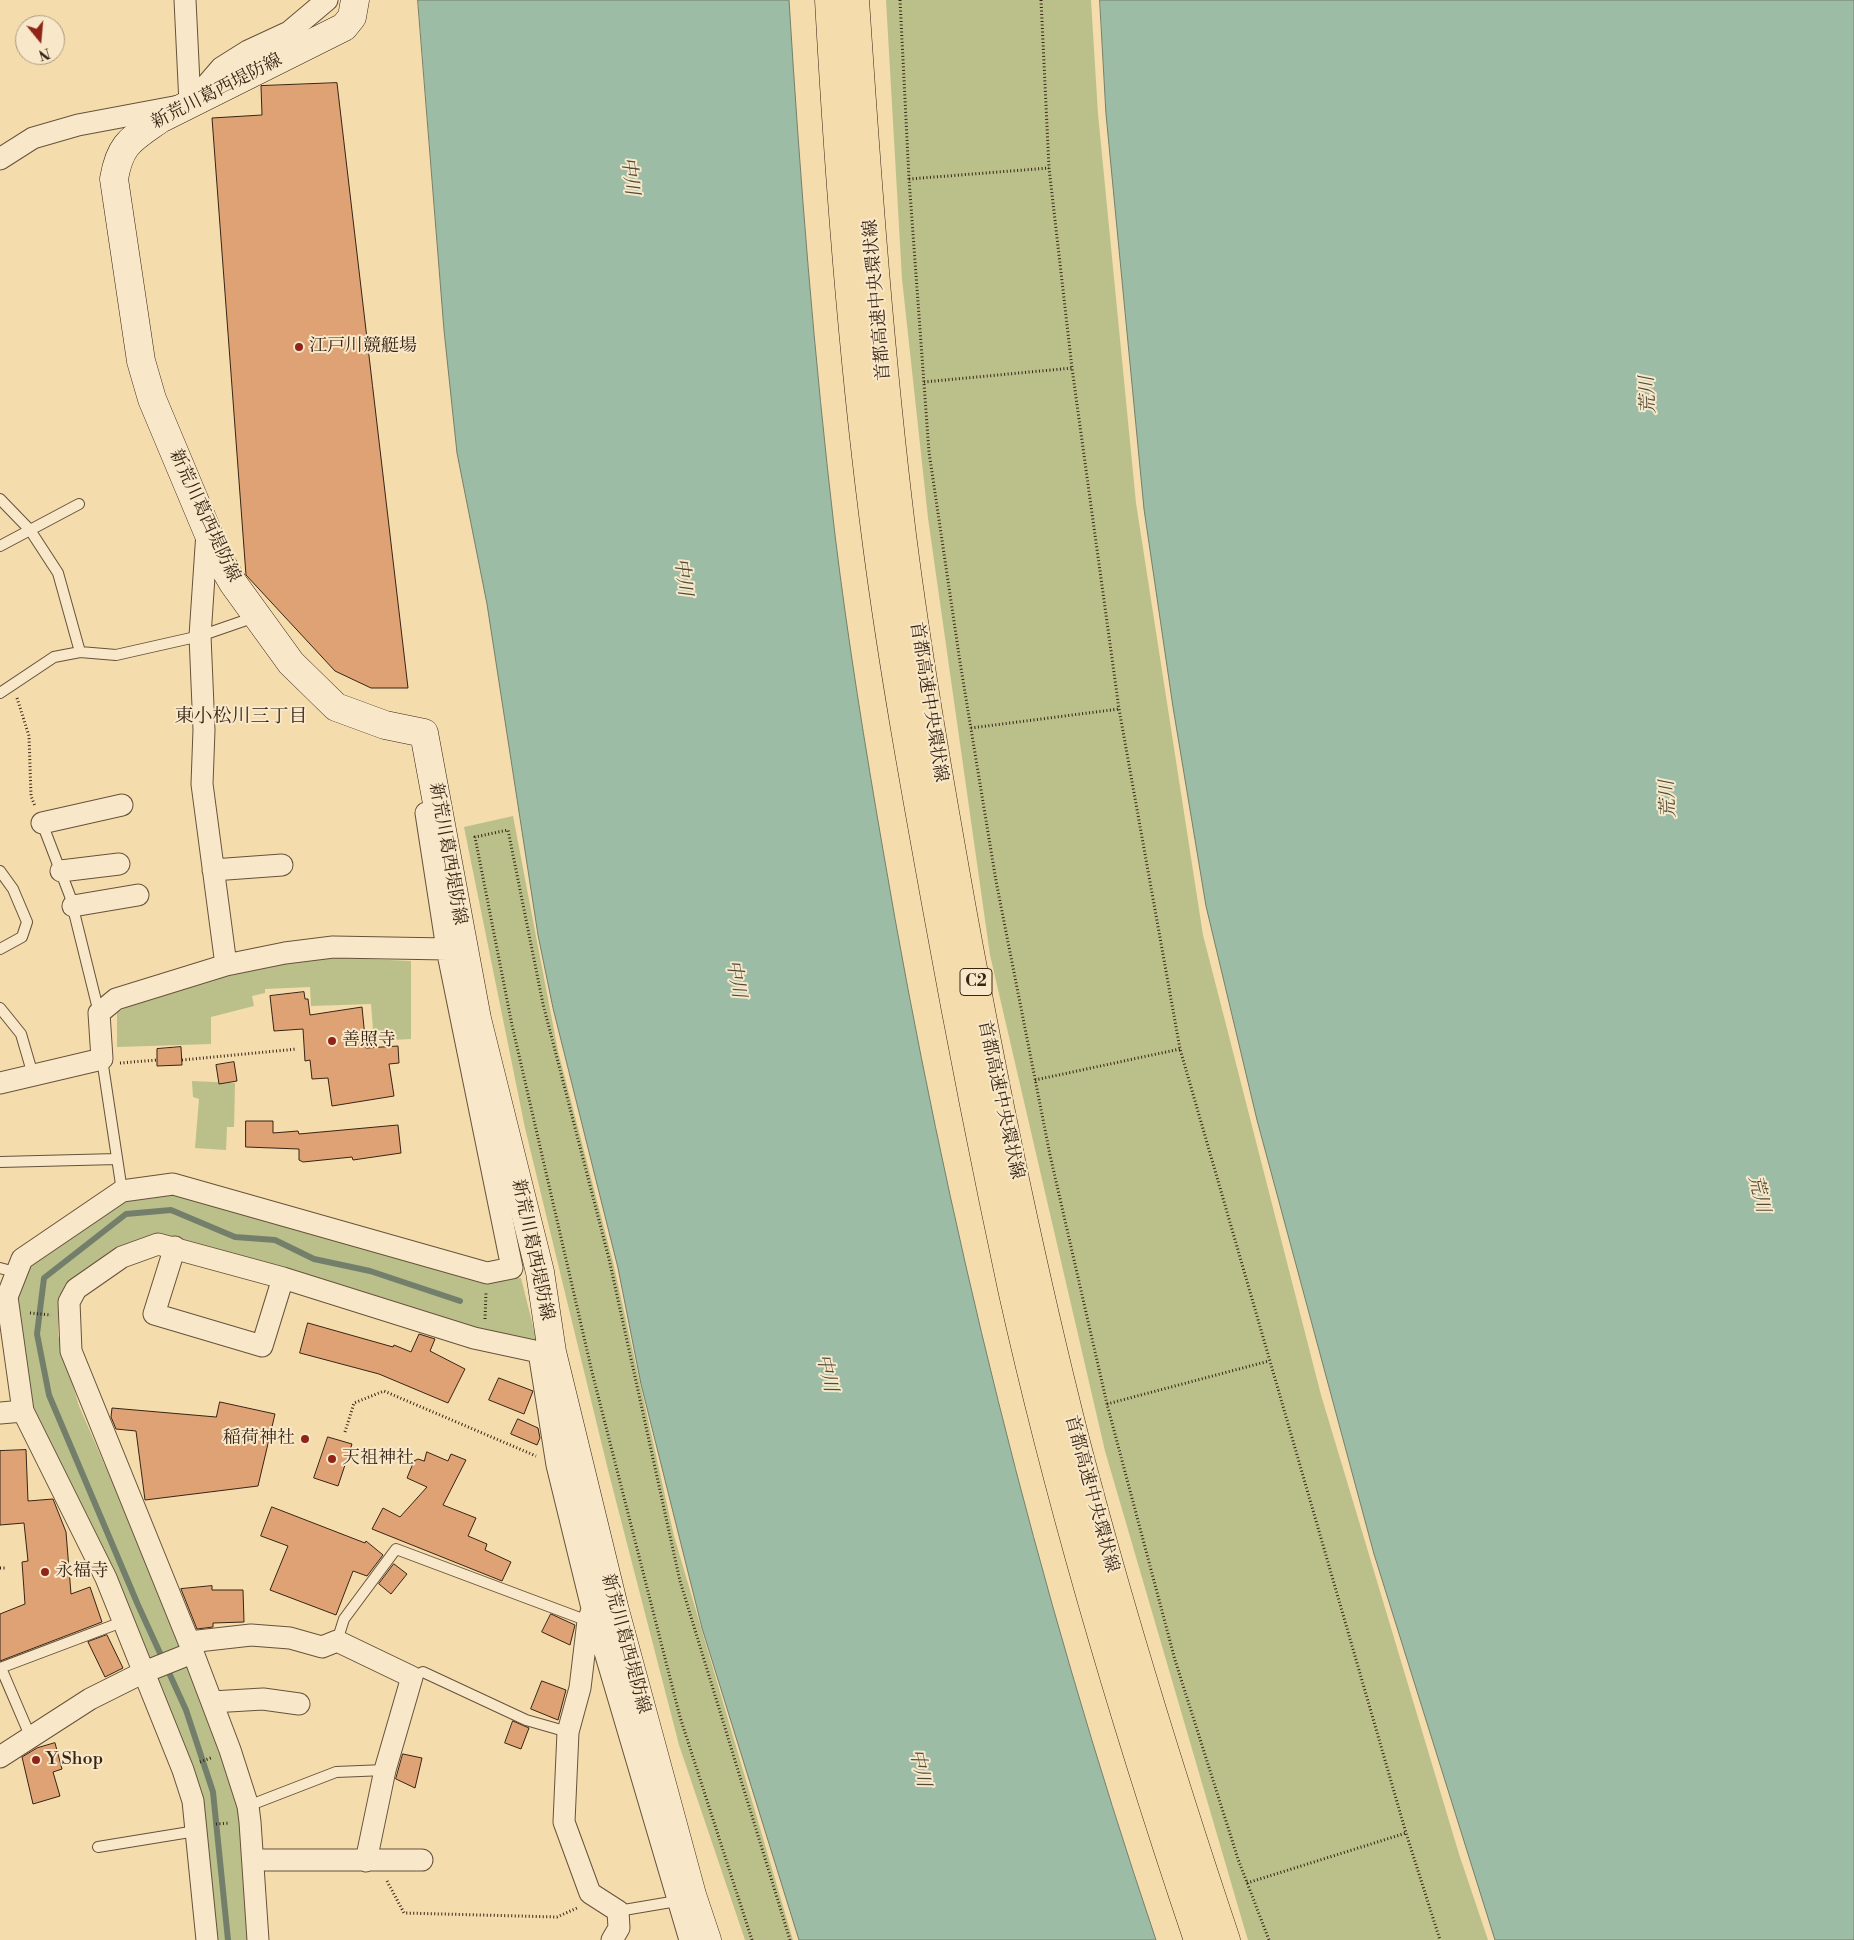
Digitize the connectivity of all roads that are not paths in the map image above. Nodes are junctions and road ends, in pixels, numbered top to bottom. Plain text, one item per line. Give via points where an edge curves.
1 (185, 0) edge
2 (327, 0) edge
3 (355, 0) edge
4 (829, 0) edge
5 (855, 0) edge
6 (190, 104) junction
7 (0, 159) edge
8 (0, 499) edge
9 (79, 504) dead end
10 (30, 530) junction
11 (207, 532) junction
12 (0, 546) edge
13 (256, 616) junction
14 (200, 636) junction
15 (80, 652) junction
16 (0, 693) edge
17 (413, 729) junction
18 (122, 805) dead end
19 (42, 823) joint
20 (119, 864) dead end
21 (282, 866) dead end
22 (213, 870) junction
23 (0, 871) edge
24 (61, 871) junction
25 (138, 896) dead end
26 (73, 906) junction
27 (0, 949) edge
28 (447, 949) junction
29 (226, 965) junction
30 (0, 1008) edge
31 (99, 1013) junction
32 (477, 1057) junction
33 (102, 1062) junction
34 (33, 1075) junction
35 (0, 1083) edge
36 (117, 1159) junction
37 (0, 1162) edge
38 (122, 1191) junction
39 (175, 1247) junction
40 (8, 1270) edge
41 (283, 1278) junction
42 (545, 1352) junction
43 (23, 1411) junction
44 (0, 1413) edge
45 (590, 1614) junction
46 (122, 1622) junction
47 (337, 1641) junction
48 (187, 1651) junction
49 (0, 1668) edge
50 (149, 1670) junction
51 (412, 1677) junction
52 (212, 1702) junction
53 (299, 1704) dead end
54 (568, 1732) junction
55 (32, 1739) junction
56 (0, 1757) edge
57 (386, 1770) junction
58 (249, 1814) junction
59 (196, 1828) junction
60 (98, 1847) dead end
61 (253, 1860) junction
62 (422, 1860) dead end
63 (371, 1861) junction
64 (677, 1901) junction
65 (618, 1911) junction
66 (204, 1940) edge
67 (258, 1940) edge
68 (612, 1940) edge
69 (690, 1940) edge
70 (707, 1940) edge
71 (1198, 1940) edge
72 (1226, 1940) edge

1 - 6 street
2 - 6 street via 289,32 221,68
3 - 6 main road, 新荒川葛西堤防線 via 352,17 344,27
4 - 71 highway, 首都高速中央環状線 / C2 via 838,152 859,395 877,546 952,996 1013,1293 1050,1442 1146,1783
5 - 72 highway, 首都高速中央環状線 / C2 via 877,291 902,537 977,989 1039,1287 1074,1435 1180,1802
6 - 7 street via 78,125 33,138
6 - 11 main road, 新荒川葛西堤防線 via 160,119 123,148 117,158 114,179 141,361 152,399
8 - 10 lane
9 - 10 lane
10 - 12 lane
10 - 15 lane via 58,573
11 - 13 main road, 新荒川葛西堤防線 via 233,583
11 - 14 street
13 - 14 lane
13 - 17 main road, 新荒川葛西堤防線 via 291,664 336,707 385,725
14 - 15 lane via 116,655
14 - 22 street via 204,730 202,784
15 - 16 lane via 54,657
17 - 28 street
17 - 32 main road, 新荒川葛西堤防線 via 424,733 477,1019
18 - 19 street
19 - 24 lane
20 - 24 street
21 - 22 street
22 - 29 street
23 - 27 lane via 13,889 27,922 22,937
24 - 26 lane
25 - 26 street
26 - 31 lane
28 - 29 street via 333,947
28 - 32 street
29 - 31 street via 116,999
30 - 34 lane via 21,1034
31 - 33 street
32 - 38 street via 512,1268 487,1273 173,1184
32 - 42 main road, 新荒川葛西堤防線 via 540,1272
33 - 34 street
33 - 36 lane
34 - 35 street
36 - 37 lane
36 - 38 lane
38 - 40 street
39 - 41 street
39 - 41 street via 154,1314 262,1346
39 - 48 street via 158,1244 122,1257 76,1289 68,1302 71,1351
40 - 43 street via 9,1311
41 - 42 street via 482,1340
42 - 45 street via 557,1465
42 - 70 main road, 新荒川葛西堤防線 via 692,1895
43 - 44 street
43 - 46 street via 106,1578
45 - 47 lane via 396,1550 344,1619
45 - 54 street via 580,1688
45 - 64 street via 633,1742
46 - 49 lane
46 - 50 street
47 - 48 street via 322,1647 290,1638 251,1635
47 - 51 street
48 - 50 street
48 - 52 street
49 - 55 lane
50 - 55 street via 90,1699
50 - 59 street via 183,1770
51 - 54 lane via 423,1672 526,1720
51 - 57 street
52 - 53 street via 264,1700
52 - 58 street
54 - 65 street via 564,1822 590,1893
55 - 56 street
57 - 58 lane via 336,1772
57 - 63 street
58 - 61 street
59 - 60 lane
59 - 66 street
61 - 63 street
61 - 67 street
62 - 63 street
64 - 65 lane
64 - 69 street
65 - 68 street via 619,1928

